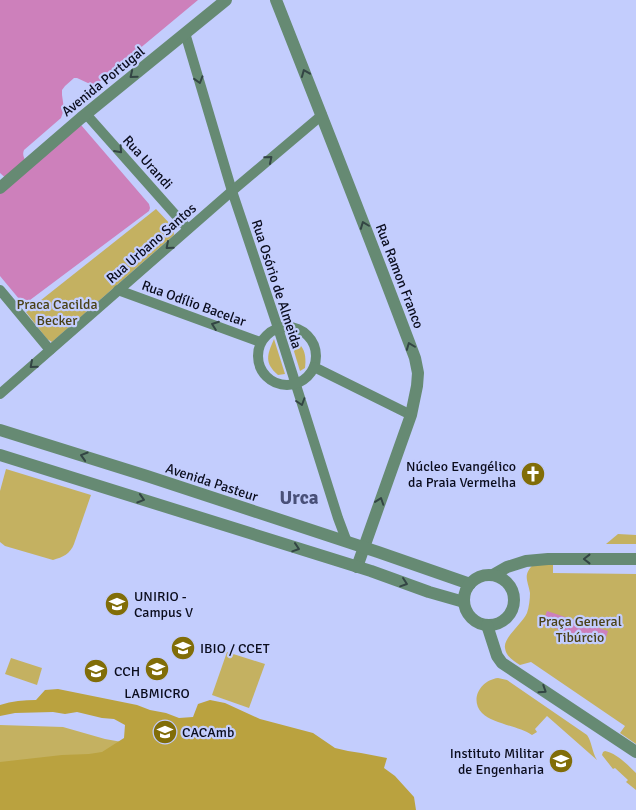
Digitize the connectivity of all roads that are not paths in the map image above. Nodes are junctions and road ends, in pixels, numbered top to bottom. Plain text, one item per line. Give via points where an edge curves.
1 (226, 0) edge
2 (276, 0) edge
3 (185, 33) junction
4 (322, 115) junction
5 (84, 116) junction
6 (0, 188) edge
7 (232, 191) junction
8 (188, 229) junction
9 (0, 290) edge
10 (118, 290) junction
11 (278, 328) junction
12 (260, 342) junction
13 (50, 350) junction
14 (314, 367) junction
15 (295, 384) junction
16 (0, 394) edge
17 (410, 414) junction
18 (0, 430) edge
19 (0, 454) edge
20 (236, 506) junction
21 (230, 527) junction
22 (347, 542) junction
23 (364, 548) junction
24 (636, 559) edge
25 (357, 568) junction
26 (493, 575) junction
27 (470, 584) junction
28 (464, 602) junction
29 (487, 625) junction
30 (636, 752) edge

1 - 3 street, Avenida Portugal
4 -> 2 street, Rua Ramon Franco
3 -> 5 street, Avenida Portugal
3 -> 7 street, Rua Osório de Almeida
7 -> 4 street, Rua Urbano Santos
17 -> 4 street, Rua Ramon Franco via 417,386 415,358
5 - 6 street, Avenida Portugal
5 -> 8 street, Rua Urandi
7 - 8 street, Rua Urbano Santos
7 - 11 street, Rua Osório de Almeida
8 -> 10 street, Rua Urbano Santos
9 - 13 street
12 -> 10 street, Rua Odílio Bacelar
10 - 13 street, Rua Urbano Santos
11 - 12 street
11 - 14 street via 294,327 309,336 316,351
11 - 15 street, Rua Osório de Almeida
12 - 15 street via 258,361 261,370 276,383
13 -> 16 street, Rua Urbano Santos
14 - 15 street via 306,378
14 - 17 street
15 -> 22 street, Rua Osório de Almeida
23 -> 17 street, Rua Ramon Franco
20 -> 18 street, Avenida Pasteur
19 -> 21 street
20 - 21 street
20 - 22 street, Avenida Pasteur
21 -> 25 street
22 - 23 street, Avenida Pasteur
23 - 25 street, Rua Ramon Franco
23 - 27 street, Avenida Pasteur
24 -> 26 street via 526,561
25 -> 28 street
26 - 27 street via 480,576
26 - 29 street via 508,583 514,599 509,615
27 - 28 street
28 - 29 street via 472,618
29 -> 30 street via 502,663

